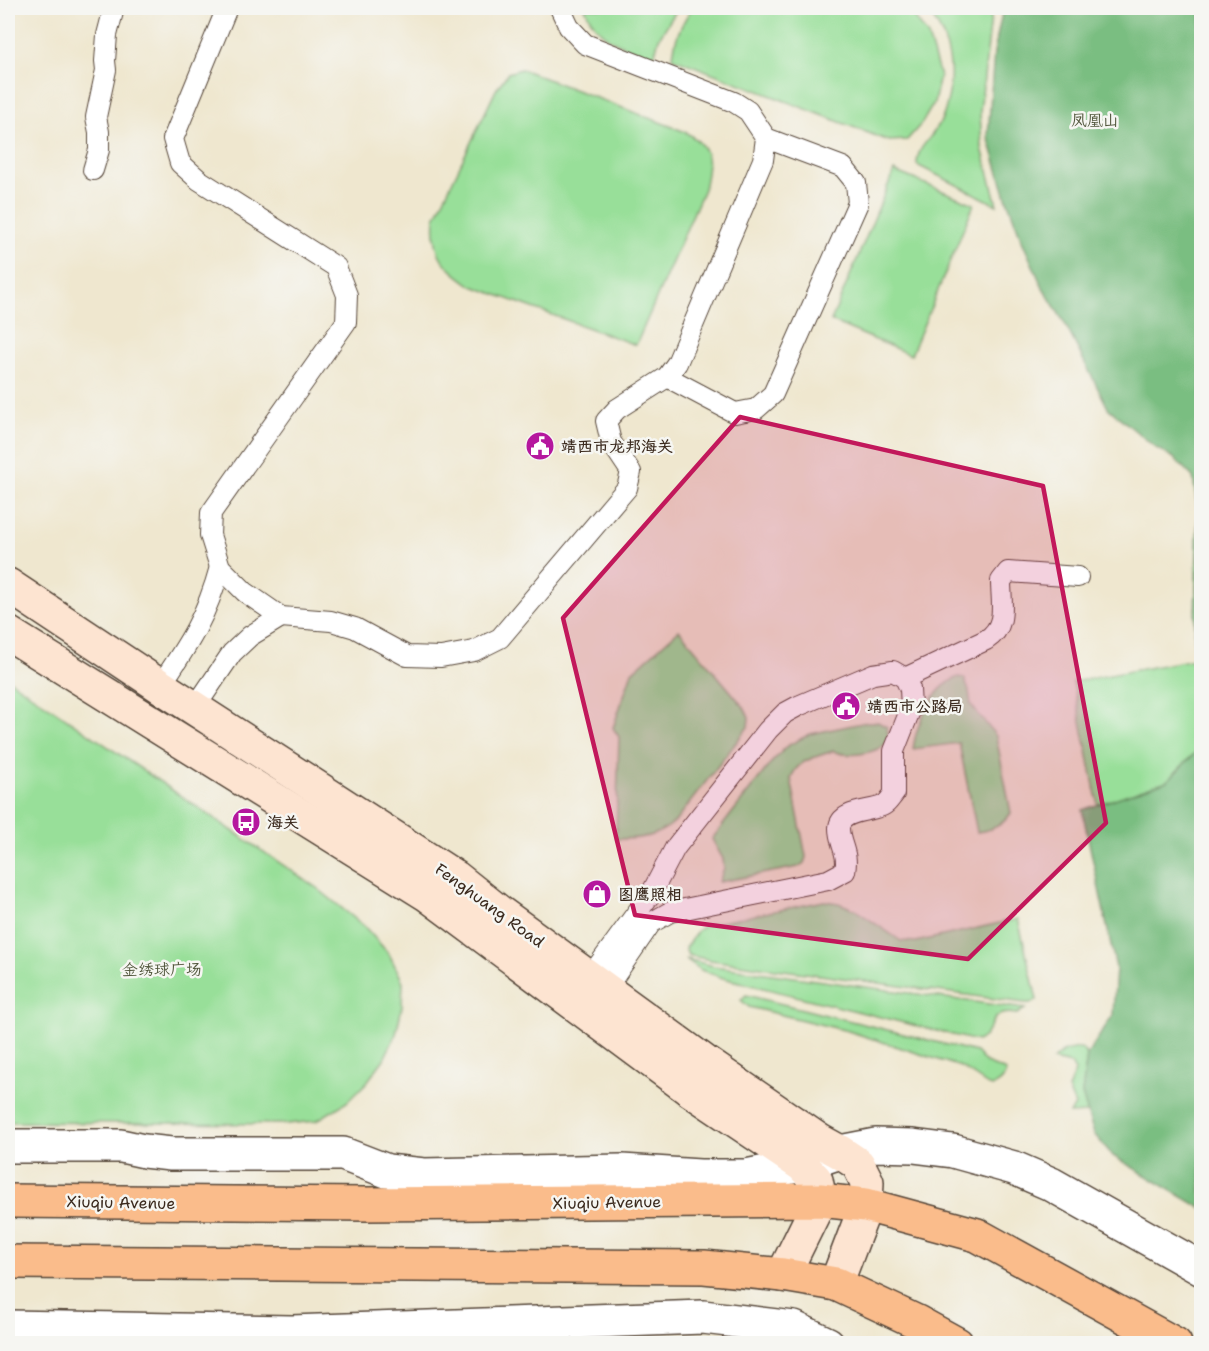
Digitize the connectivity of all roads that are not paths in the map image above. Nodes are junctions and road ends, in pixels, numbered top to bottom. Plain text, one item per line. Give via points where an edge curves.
1 (114, 8) edge
2 (227, 8) edge
3 (560, 8) edge
4 (766, 138) junction
5 (93, 170) dead end
6 (667, 377) junction
7 (220, 567) junction
8 (1078, 577) dead end
9 (8, 585) edge
10 (281, 617) junction
11 (8, 633) edge
12 (905, 678) junction
13 (160, 686) junction
14 (194, 709) junction
15 (597, 984) junction
16 (8, 1146) edge
17 (840, 1152) junction
18 (802, 1165) junction
19 (820, 1200) junction
20 (8, 1201) edge
21 (866, 1205) junction
22 (8, 1262) edge
23 (1202, 1269) edge
24 (783, 1275) junction
25 (836, 1284) junction
26 (8, 1327) edge
27 (828, 1344) edge
28 (957, 1344) edge
29 (1175, 1344) edge

1 - 5 lane via 96,117 99,150
2 - 7 lane via 173,139 180,163 199,180 336,267 347,295 346,322 211,513 210,535
3 - 4 lane via 569,27 585,44 734,102 748,111
4 - 6 lane via 763,160 740,219 677,363
4 - 6 lane via 843,167 856,183 858,203 773,394 756,409 735,413
6 - 10 lane via 617,409 606,421 611,442 631,472 627,488 500,638 474,651 441,657 408,656 355,628 331,621
7 - 10 lane
7 - 13 lane via 201,623
8 - 12 lane via 1008,572 1001,581 1001,622 995,634
9 - 13 main road, Fenghuang Road
10 - 14 lane via 250,636 232,653
11 - 18 main road, Fenghuang Road via 428,895 688,1089
12 - 15 lane via 892,671 873,674 785,713 675,848
12 - 15 lane via 911,708 894,751 894,794 884,805 842,820 839,827 848,861 845,871 828,880 670,912 651,923
13 - 14 main road, Fenghuang Road
14 - 15 main road, Fenghuang Road via 455,877
15 - 17 main road, Fenghuang Road
16 - 18 street via 122,1146 171,1154 343,1154 387,1171 424,1175 622,1171 746,1176
17 - 18 street
17 - 21 main road, Fenghuang Road via 858,1164 867,1182
17 - 23 street via 876,1145 913,1146 952,1151 1014,1168 1051,1184
18 - 19 main road, Fenghuang Road via 816,1180
19 - 20 main road, Xiuqiu Avenue via 378,1204
19 - 21 main road, Xiuqiu Avenue
19 - 24 main road
21 - 25 main road, Fenghuang Road
21 - 29 main road, Xiuqiu Avenue via 976,1235
22 - 24 main road via 704,1266
24 - 25 main road
25 - 28 main road
26 - 27 street via 292,1332 703,1317 794,1328

